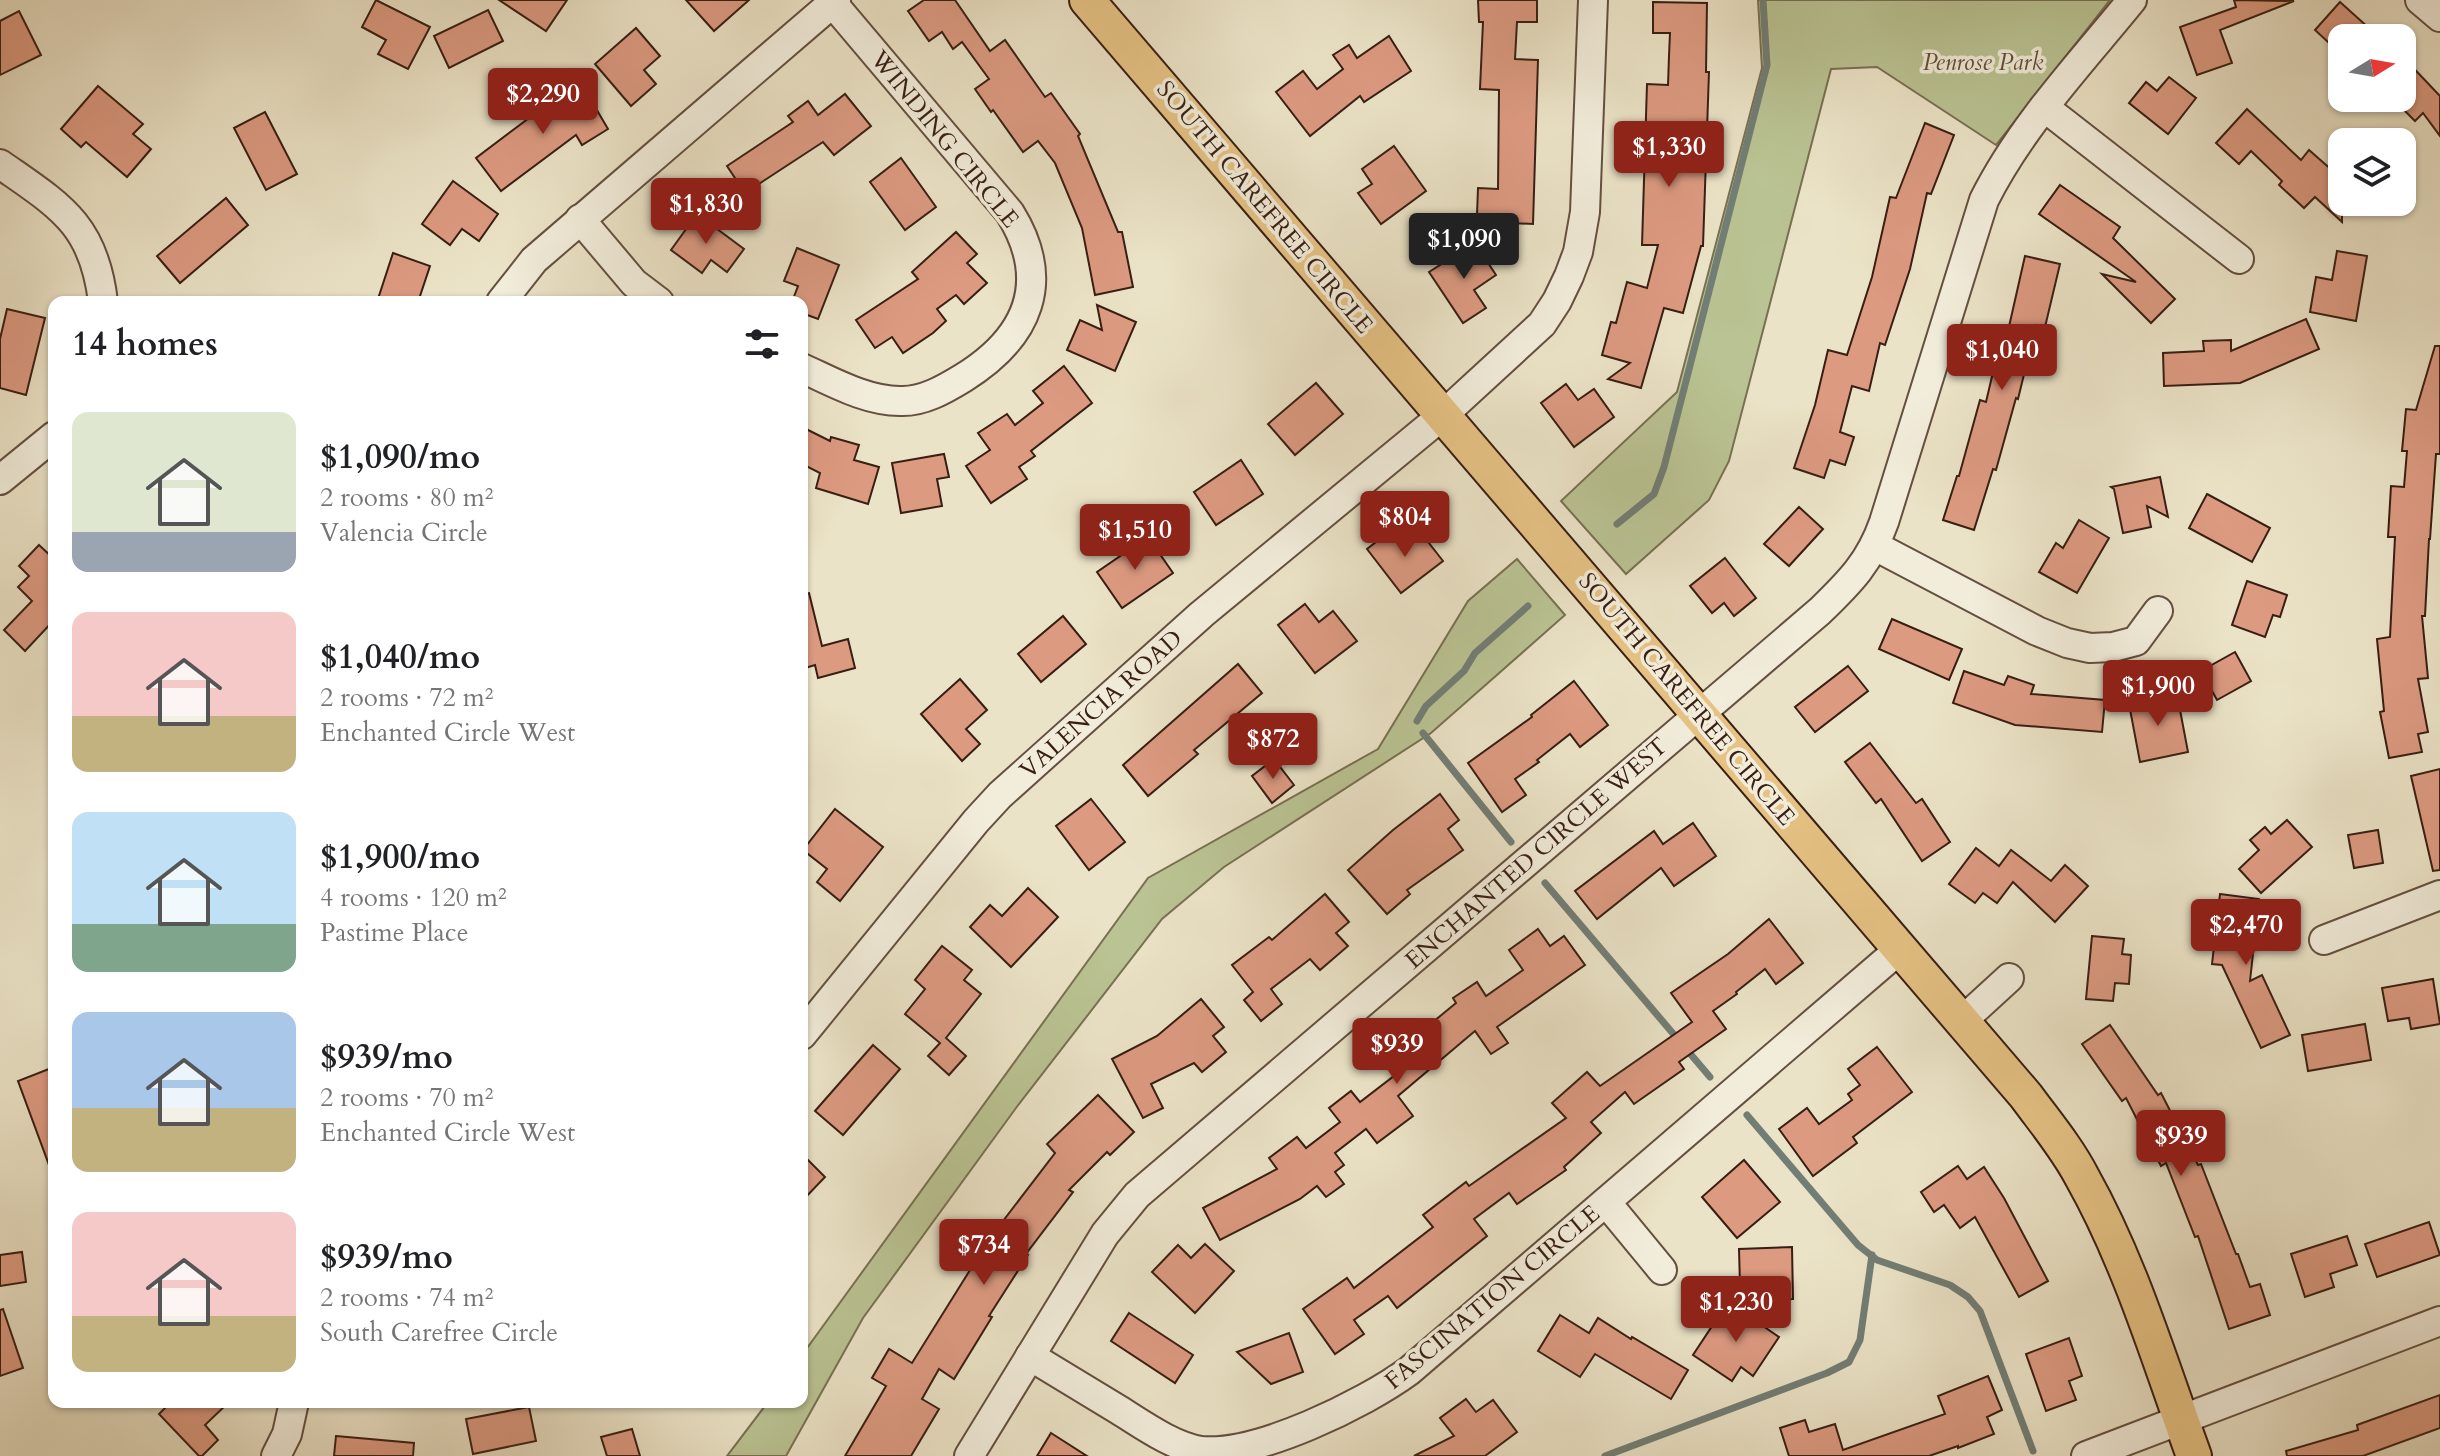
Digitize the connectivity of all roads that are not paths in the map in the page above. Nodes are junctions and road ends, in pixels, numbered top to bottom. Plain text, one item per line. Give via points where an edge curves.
1 (1087, 0) edge
2 (1593, 0) edge
3 (2132, 0) edge
4 (2420, 0) edge
5 (833, 1) edge
6 (2440, 17) edge
7 (2044, 107) junction
8 (0, 164) edge
9 (580, 219) junction
10 (2239, 259) dead end
11 (102, 296) edge
12 (506, 296) edge
13 (651, 296) edge
14 (808, 371) edge
15 (1443, 415) junction
16 (48, 441) edge
17 (0, 480) edge
18 (1875, 546) junction
19 (2158, 611) dead end
20 (1698, 714) junction
21 (2440, 895) edge
22 (2324, 940) dead end
23 (1901, 948) junction
24 (2009, 978) dead end
25 (1962, 1021) junction
26 (808, 1028) edge
27 (1606, 1202) junction
28 (1662, 1270) dead end
29 (2440, 1321) edge
30 (1030, 1356) junction
31 (293, 1408) edge
32 (2181, 1420) junction
33 (276, 1456) edge
34 (969, 1456) edge
35 (2086, 1456) edge
36 (2194, 1456) edge

1 - 15 main road, SOUTH CAREFREE CIRCLE
2 - 15 street, VALENCIA ROAD via 1585,212 1578,252 1542,324
3 - 7 street, ENCHANTED CIRCLE WEST
4 - 6 street
5 - 9 street
5 - 14 street, WINDING CIRCLE via 1010,213 1022,233 1033,277 1022,319 1008,341 946,389 902,402 854,391
7 - 10 street
7 - 18 street, ENCHANTED CIRCLE WEST via 1984,200
8 - 11 street via 75,223 96,262
9 - 12 street via 534,260
9 - 13 street
15 - 20 main road, SOUTH CAREFREE CIRCLE
15 - 26 street, VALENCIA ROAD via 1202,614 1000,795
16 - 17 street
18 - 19 street via 2067,643 2102,648 2136,641
18 - 20 street, ENCHANTED CIRCLE WEST via 1820,611
20 - 23 main road, SOUTH CAREFREE CIRCLE
20 - 30 street, ENCHANTED CIRCLE WEST via 1137,1195 1105,1234
21 - 22 street
23 - 25 main road, SOUTH CAREFREE CIRCLE
23 - 27 street, FASCINATION CIRCLE
24 - 25 street
25 - 32 main road, SOUTH CAREFREE CIRCLE via 2026,1096 2081,1175 2121,1258
27 - 28 street, FASCINATION CIRCLE
27 - 30 street, FASCINATION CIRCLE via 1385,1388 1260,1445 1200,1451 1175,1442
29 - 32 street
30 - 34 street, ENCHANTED CIRCLE WEST
31 - 33 street
32 - 35 street
32 - 36 main road, SOUTH CAREFREE CIRCLE

